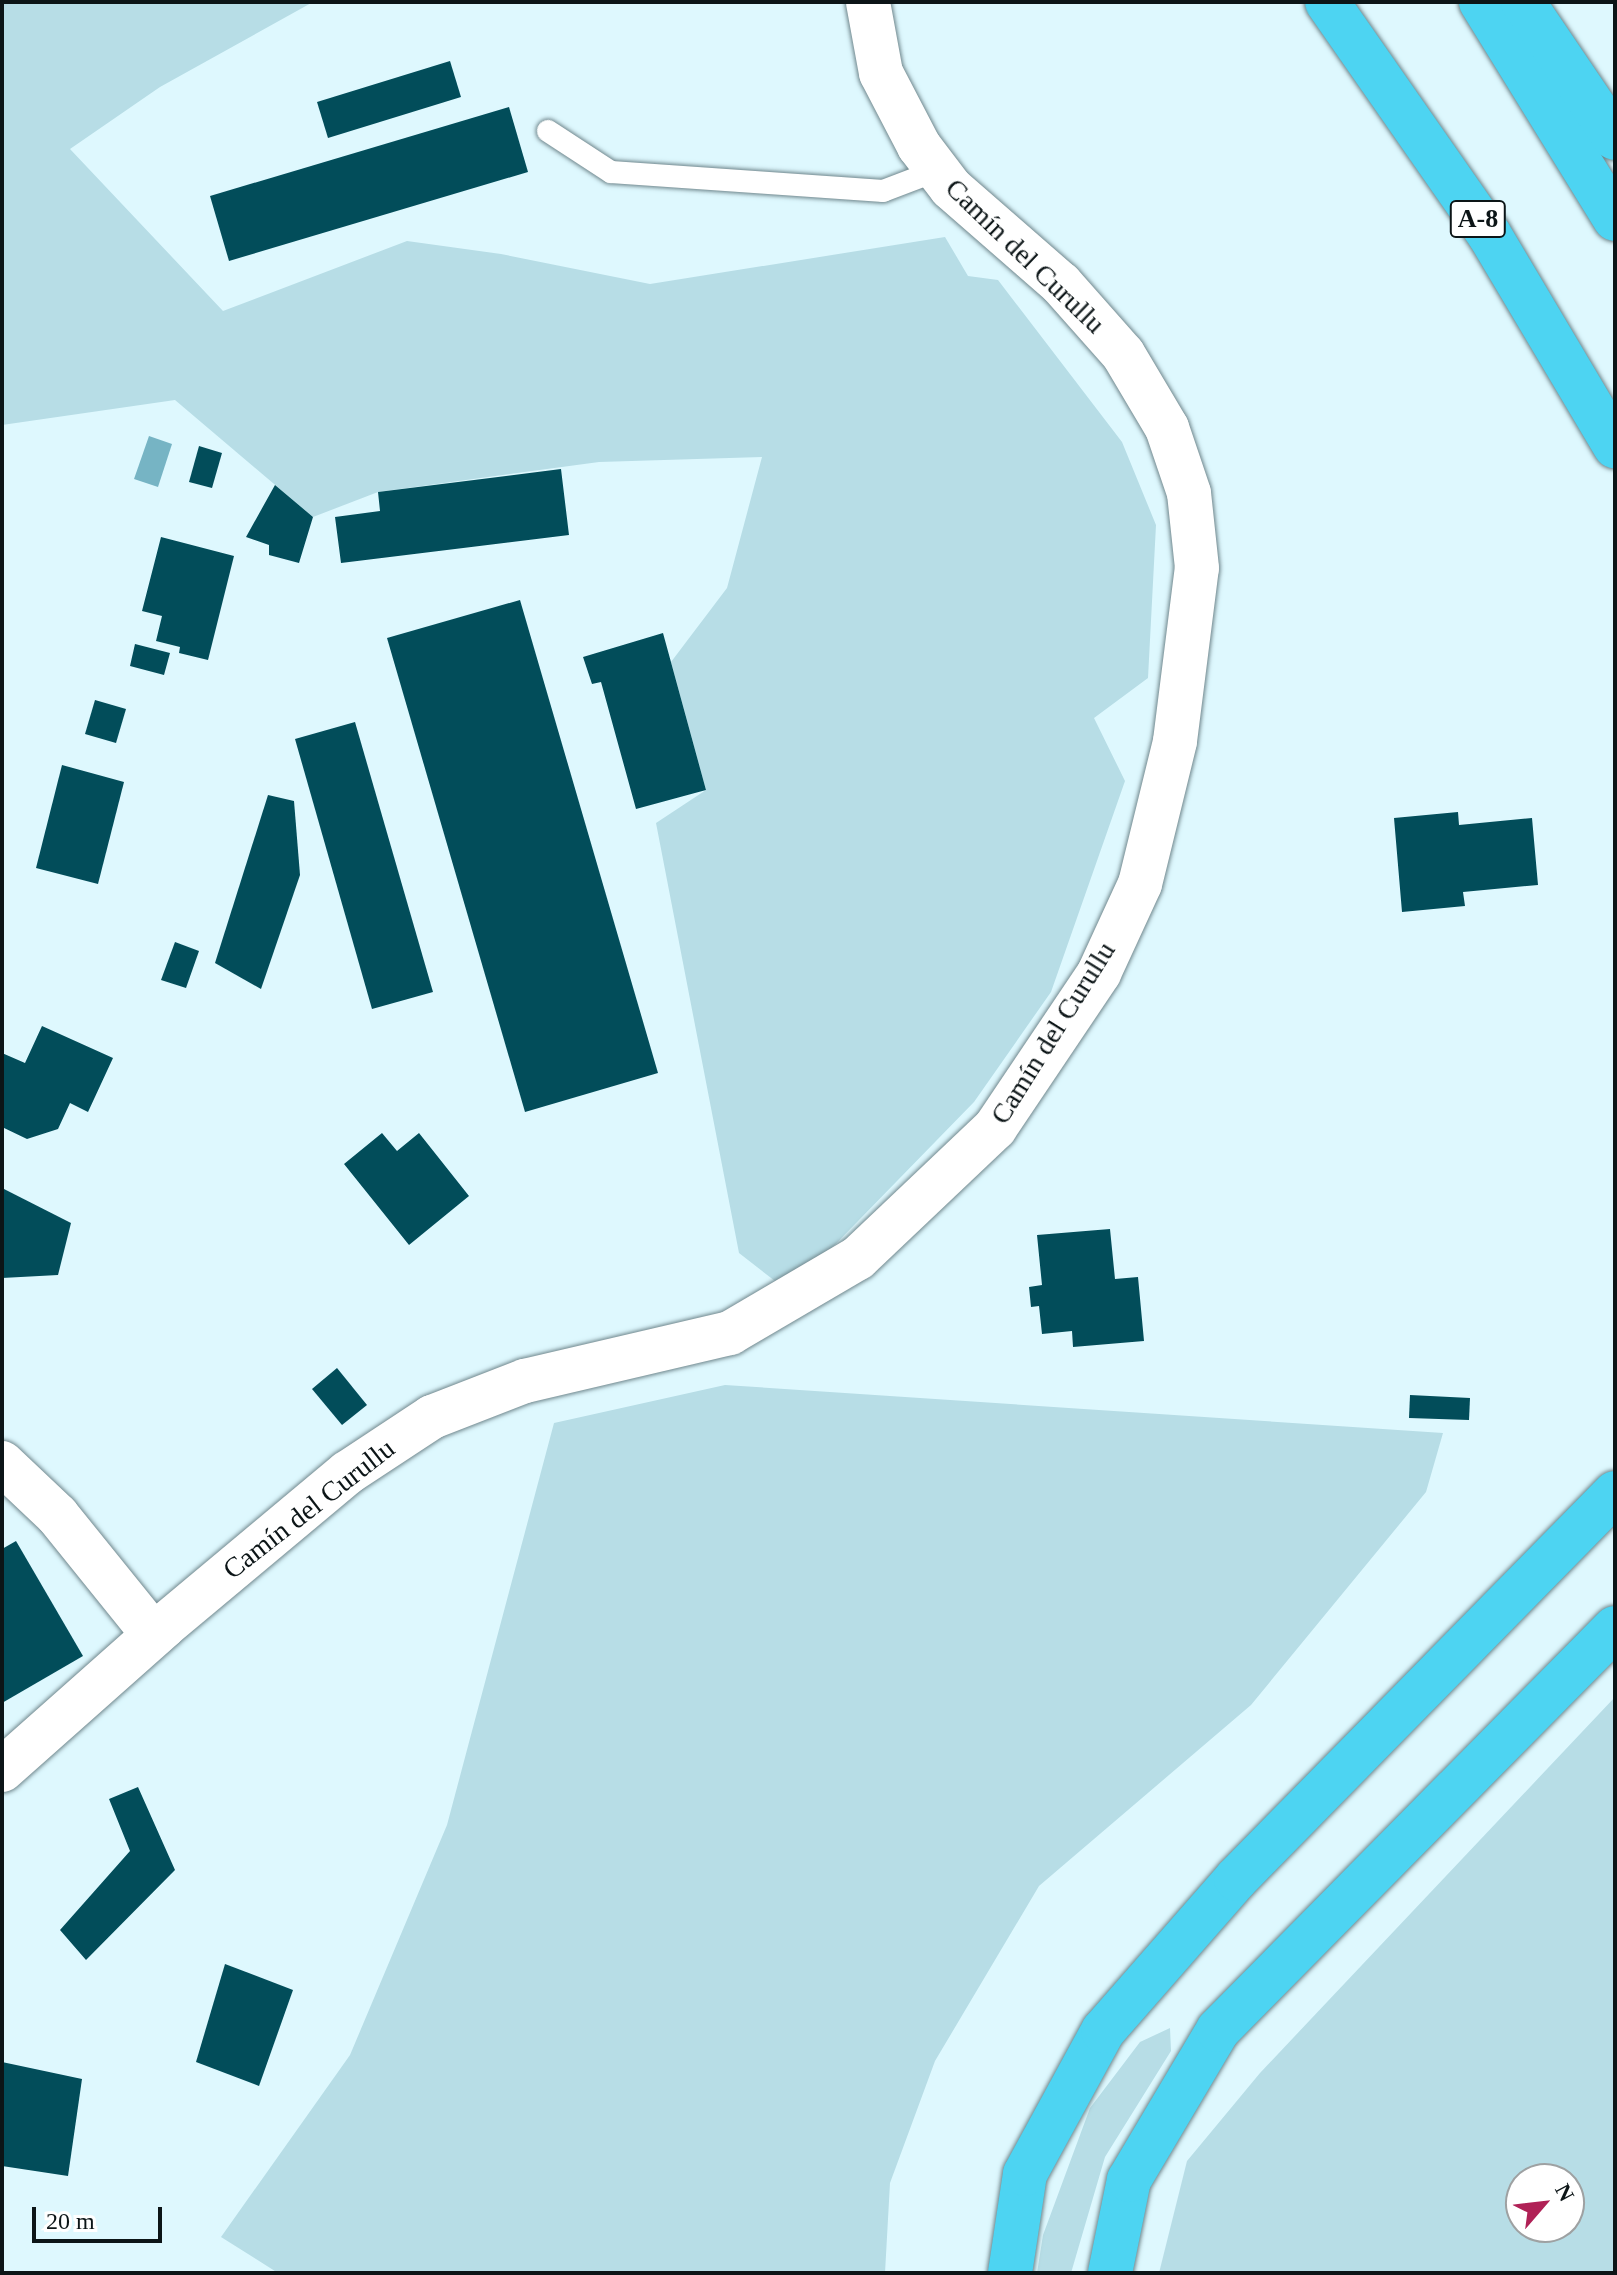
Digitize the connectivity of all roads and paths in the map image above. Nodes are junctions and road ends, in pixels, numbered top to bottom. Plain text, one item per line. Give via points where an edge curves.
1 (868, 2) edge
2 (1327, 2) edge
3 (1481, 2) edge
4 (1523, 2) edge
5 (548, 131) dead end
6 (1615, 138) edge
7 (938, 170) junction
8 (1615, 219) edge
9 (1615, 446) edge
10 (2, 1463) edge
11 (1615, 1493) edge
12 (1615, 1628) edge
13 (154, 1635) junction
14 (2, 1770) edge
15 (1010, 2273) edge
16 (1110, 2273) edge

1 - 7 street, Camín del Curullu via 881,73 919,146
2 - 9 highway, A-8 via 1489,234
3 - 8 highway
4 - 6 highway
5 - 7 lane via 611,172 883,191
7 - 13 street, Camín del Curullu via 951,188 1061,284 1123,354 1167,428 1189,493 1197,568 1175,741 1140,884 1099,973 995,1128 858,1258 730,1333 525,1381 432,1417 347,1473
10 - 13 street via 57,1515
11 - 15 highway via 1236,1879 1103,2031 1025,2174
12 - 16 highway via 1218,2030 1129,2180
13 - 14 street, Camín del Curullu

